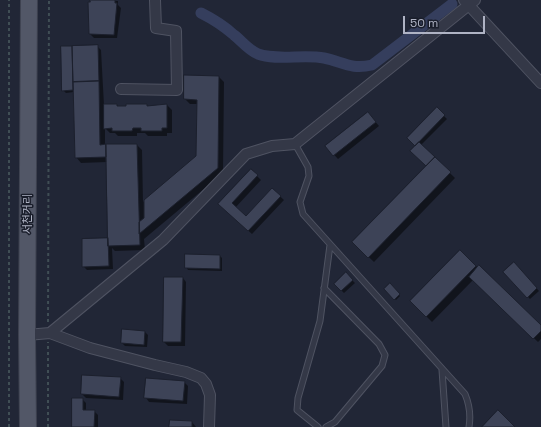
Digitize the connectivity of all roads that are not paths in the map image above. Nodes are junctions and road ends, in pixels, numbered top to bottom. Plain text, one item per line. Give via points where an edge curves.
1 (29, 0) edge
2 (155, 0) edge
3 (469, 2) edge
4 (541, 83) edge
5 (121, 89) dead end
6 (295, 144) junction
7 (330, 245) junction
8 (324, 288) junction
9 (49, 333) junction
10 (27, 335) junction
11 (442, 369) junction
12 (28, 427) edge
13 (209, 427) edge
14 (318, 427) edge
15 (326, 427) edge
16 (446, 427) edge
17 (469, 427) edge

1 - 10 main road, 서천거리
2 - 5 street via 156,28 176,31 177,90
3 - 4 street
3 - 6 street
6 - 7 lane via 308,167 309,176 300,202 303,214
6 - 9 street via 272,146 246,154 163,240
7 - 8 lane
7 - 11 lane
8 - 14 lane via 320,321 298,398 297,410
8 - 15 lane via 379,344 385,355 382,366 335,422
9 - 10 street
9 - 13 street via 90,348 201,378 210,395
10 - 12 main road, 서천거리
11 - 16 lane
11 - 17 lane via 466,394 469,404

